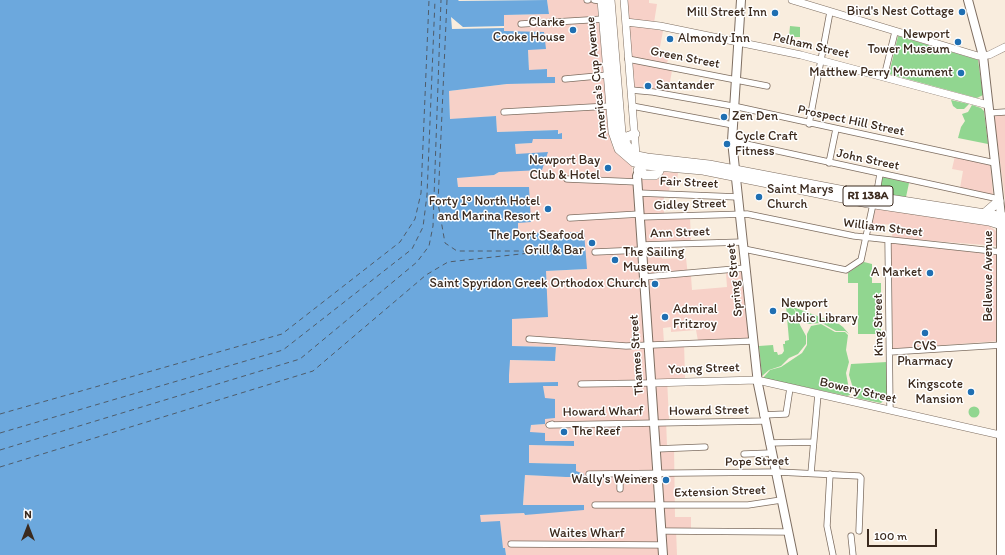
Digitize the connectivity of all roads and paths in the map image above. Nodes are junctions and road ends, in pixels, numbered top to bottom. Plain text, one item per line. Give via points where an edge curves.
1 (602, 0) edge
2 (624, 0) edge
3 (741, 0) edge
4 (792, 0) edge
5 (968, 0) edge
6 (830, 12) junction
7 (604, 19) junction
8 (626, 22) junction
9 (521, 24) dead end
10 (895, 32) junction
11 (739, 42) junction
12 (1005, 47) edge
13 (983, 56) junction
14 (628, 58) junction
15 (821, 60) junction
16 (608, 75) junction
17 (884, 76) junction
18 (565, 79) dead end
19 (737, 80) junction
20 (767, 86) dead end
21 (631, 90) junction
22 (610, 106) junction
23 (632, 106) junction
24 (735, 107) junction
25 (989, 109) junction
26 (504, 112) dead end
27 (1005, 112) edge
28 (809, 124) junction
29 (733, 125) junction
30 (836, 130) junction
31 (613, 132) junction
32 (635, 134) junction
33 (622, 137) junction
34 (732, 141) junction
35 (636, 155) junction
36 (650, 159) junction
37 (660, 163) junction
38 (829, 163) junction
39 (995, 163) junction
40 (640, 167) junction
41 (736, 173) junction
42 (880, 174) junction
43 (567, 179) dead end
44 (638, 182) junction
45 (638, 193) junction
46 (738, 197) junction
47 (874, 200) junction
48 (999, 200) junction
49 (740, 214) junction
50 (984, 214) junction
51 (640, 216) junction
52 (570, 218) dead end
53 (1003, 221) edge
54 (866, 238) junction
55 (888, 240) junction
56 (743, 246) junction
57 (642, 248) junction
58 (595, 252) dead end
59 (1002, 252) junction
60 (746, 268) junction
61 (644, 277) junction
62 (529, 339) dead end
63 (752, 341) junction
64 (1002, 345) junction
65 (648, 346) junction
66 (890, 352) junction
67 (1003, 372) edge
68 (757, 380) junction
69 (651, 383) junction
70 (581, 384) dead end
71 (790, 388) junction
72 (818, 394) junction
73 (890, 410) junction
74 (764, 418) junction
75 (654, 422) junction
76 (552, 424) dead end
77 (1003, 436) edge
78 (813, 442) junction
79 (769, 443) junction
80 (706, 447) dead end
81 (656, 449) junction
82 (771, 453) junction
83 (744, 454) dead end
84 (775, 472) junction
85 (811, 473) junction
86 (589, 474) dead end
87 (620, 474) junction
88 (657, 474) junction
89 (830, 474) junction
90 (620, 489) dead end
91 (781, 500) junction
92 (1003, 504) edge
93 (595, 505) dead end
94 (660, 505) junction
95 (859, 531) dead end
96 (662, 532) junction
97 (788, 532) junction
98 (851, 536) dead end
99 (511, 544) dead end
100 (662, 545) junction
101 (663, 555) edge
102 (793, 555) edge
103 (833, 555) edge
104 (853, 555) edge
105 (1001, 555) edge

1 - 7 main road, America's Cup Avenue
1 - 33 main road, America's Cup Avenue
2 - 8 street
3 - 11 main road, Spring Street
4 - 6 street
5 - 13 main road, Bellevue Avenue
6 - 10 street
6 - 15 street
7 - 9 street
7 - 16 main road, America's Cup Avenue
8 - 11 street, Pelham Street
8 - 14 street
10 - 13 street
10 - 17 street
11 - 15 street, Pelham Street
11 - 19 main road, Spring Street
12 - 13 street
13 - 25 main road, Bellevue Avenue
14 - 19 street, Green Street
14 - 21 street
15 - 17 street, Pelham Street
15 - 28 street
16 - 18 street
16 - 22 main road, America's Cup Avenue
17 - 25 street, Pelham Street
19 - 20 street, Green Street
19 - 24 main road, Spring Street
21 - 23 street
21 - 24 street, Prospect Hill Street
22 - 26 street
22 - 31 main road, America's Cup Avenue
23 - 29 street
23 - 32 street
24 - 28 street, Prospect Hill Street
24 - 29 main road, Spring Street
25 - 27 street
25 - 39 main road, Bellevue Avenue
28 - 30 street, Prospect Hill Street
29 - 34 main road, Spring Street
30 - 38 street
30 - 39 street, Prospect Hill Street
31 - 33 main road
31 - 40 main road, America's Cup Avenue via 616,144
32 - 33 main road
32 - 35 street
33 - 35 main road, America's Cup Avenue via 628,148
34 - 38 street, John Street
34 - 41 main road, Spring Street
35 - 36 main road, RI 138A
36 - 37 main road, RI 138A
36 - 40 main road
37 - 40 main road via 659,173 654,176 645,175
37 - 41 main road, RI 138A
38 - 42 street, John Street
39 - 48 main road, Bellevue Avenue
40 - 44 main road, Thames Street
41 - 46 main road, Spring Street
41 - 47 main road, RI 138A
42 - 47 street
42 - 48 street, John Street
43 - 44 street
44 - 45 main road, Thames Street
45 - 46 street, Fair Street
45 - 51 main road, Thames Street
46 - 49 main road, Spring Street
47 - 50 main road, RI 138A
47 - 53 main road, RI 138A via 989,221
47 - 54 street
48 - 50 main road
48 - 53 main road, Bellevue Avenue
49 - 51 street, Gidley Street
49 - 54 street, William Street
49 - 56 main road, Spring Street
50 - 53 main road, RI 138A
51 - 52 street, Gidley Street
51 - 57 main road, Thames Street
53 - 59 main road, Bellevue Avenue
54 - 55 street, William Street
54 - 56 street, Ann Street via 860,261 849,269 840,270
55 - 59 street, William Street
55 - 66 street, King Street
56 - 57 street, Ann Street
56 - 60 main road, Spring Street
57 - 58 street, Ann Street
57 - 61 main road, Thames Street
59 - 64 main road, Bellevue Avenue
60 - 61 street
60 - 63 main road, Spring Street via 744,282
61 - 65 main road, Thames Street
62 - 65 street
63 - 65 street
63 - 68 main road, Spring Street
64 - 66 street
64 - 67 main road, Bellevue Avenue
65 - 69 main road, Thames Street
66 - 73 street, King Street
67 - 77 main road, Bellevue Avenue
68 - 69 street, Young Street
68 - 71 street, Bowery Street
68 - 74 main road, Spring Street
69 - 70 street
69 - 75 main road, Thames Street
71 - 72 street, Bowery Street
71 - 74 street, Howard Street via 786,414
72 - 73 street, Bowery Street
72 - 78 street
73 - 77 street, Bowery Street
74 - 75 street, Howard Street
74 - 79 main road, Spring Street
75 - 76 street, Howard Wharf
75 - 81 main road, Thames Street
77 - 92 main road, Bellevue Avenue
78 - 79 street
78 - 85 street
79 - 82 main road, Spring Street
80 - 81 street
81 - 88 main road, Thames Street
82 - 83 street
82 - 84 main road, Spring Street
84 - 85 street, Pope Street
84 - 88 street, Pope Street
84 - 91 main road, Spring Street
85 - 89 street, Pope Street
86 - 87 street, Pope Street
87 - 88 street, Pope Street
87 - 90 street
88 - 94 main road, Thames Street
89 - 95 street, Pope Street via 861,478
89 - 103 street via 827,526
91 - 94 street, Extension Street via 748,505
91 - 97 main road, Spring Street
92 - 105 main road, Bellevue Avenue
93 - 94 street, Extension Street
94 - 96 main road, Thames Street
96 - 97 street
96 - 100 main road, Thames Street
97 - 102 main road, Spring Street
98 - 104 street
99 - 100 street, Waites Wharf
100 - 101 main road, Thames Street

